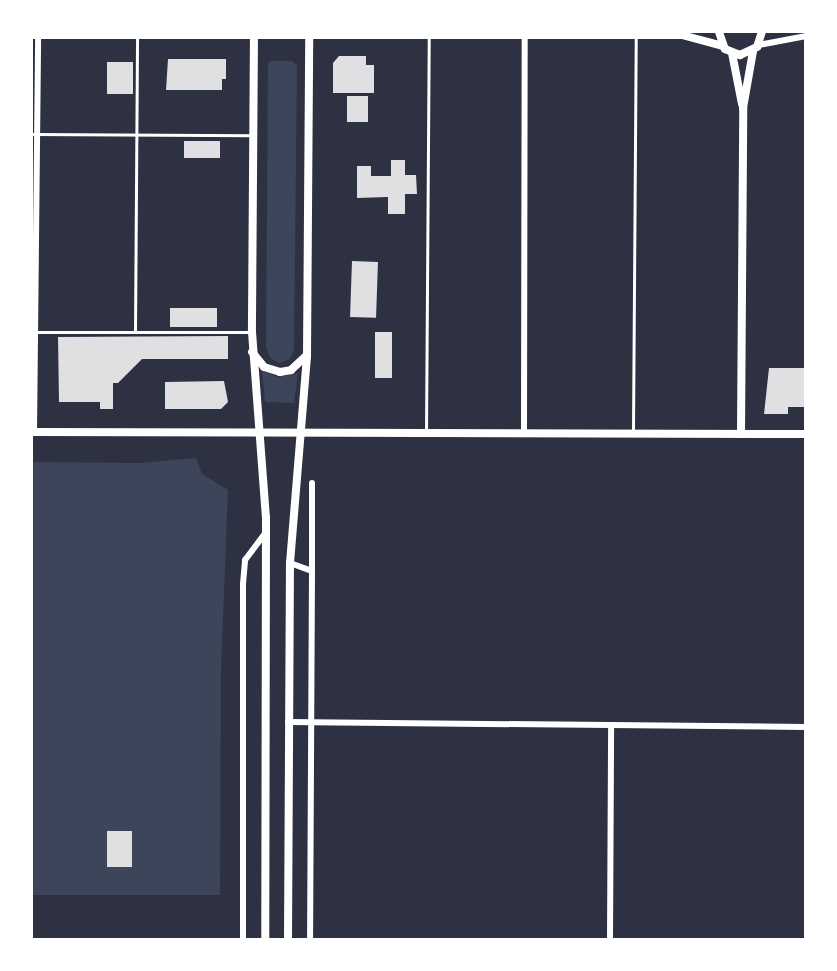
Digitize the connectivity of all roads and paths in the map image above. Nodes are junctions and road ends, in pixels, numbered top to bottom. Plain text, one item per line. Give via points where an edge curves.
1 (694, 32) edge
2 (719, 32) edge
3 (762, 32) edge
4 (795, 32) edge
5 (309, 33) edge
6 (419, 33) edge
7 (155, 34) edge
8 (254, 34) edge
9 (429, 34) junction
10 (636, 34) edge
11 (35, 35) edge
12 (682, 35) junction
13 (806, 35) edge
14 (137, 36) junction
15 (525, 36) junction
16 (723, 45) junction
17 (756, 48) junction
18 (732, 53) junction
19 (743, 108) junction
20 (137, 133) junction
21 (34, 134) edge
22 (252, 135) junction
23 (34, 332) edge
24 (135, 332) junction
25 (252, 332) junction
26 (252, 352) junction
27 (307, 356) junction
28 (298, 431) junction
29 (33, 432) edge
30 (259, 432) junction
31 (426, 432) junction
32 (524, 433) junction
33 (633, 433) junction
34 (741, 434) junction
35 (806, 434) edge
36 (312, 483) dead end
37 (266, 532) junction
38 (290, 563) junction
39 (312, 571) junction
40 (288, 722) junction
41 (310, 722) junction
42 (611, 726) junction
43 (806, 727) edge
44 (243, 939) edge
45 (265, 939) edge
46 (288, 939) edge
47 (310, 939) edge
48 (610, 939) edge

1 - 12 street
2 - 16 street
3 - 17 street
4 - 13 street
5 - 6 street
5 - 8 street
5 - 27 main road
6 - 9 street
7 - 8 street
7 - 14 street
8 - 22 main road
9 - 15 street
9 - 31 lane
10 - 12 street
10 - 15 street
10 - 33 lane
11 - 14 street
11 - 21 street
12 - 16 street
13 - 17 street
14 - 20 lane
15 - 32 street
16 - 18 street
17 - 18 street
17 - 19 street
18 - 19 street
19 - 34 street
20 - 21 lane
20 - 22 lane
20 - 24 lane
21 - 23 street
22 - 25 main road
23 - 24 lane
23 - 29 street
24 - 25 lane
25 - 26 main road
26 - 27 main road via 264,366 280,372 297,367
26 - 30 main road
27 - 28 main road
28 - 30 street
28 - 31 street
28 - 38 main road
29 - 30 street
30 - 37 main road
31 - 32 street
32 - 33 street
33 - 34 street
34 - 35 street
36 - 39 street
37 - 44 street via 245,560 243,584
37 - 45 main road
38 - 39 street
38 - 40 main road
39 - 41 street
40 - 41 street
40 - 46 main road
41 - 42 street
41 - 47 street
42 - 43 street
42 - 48 street

